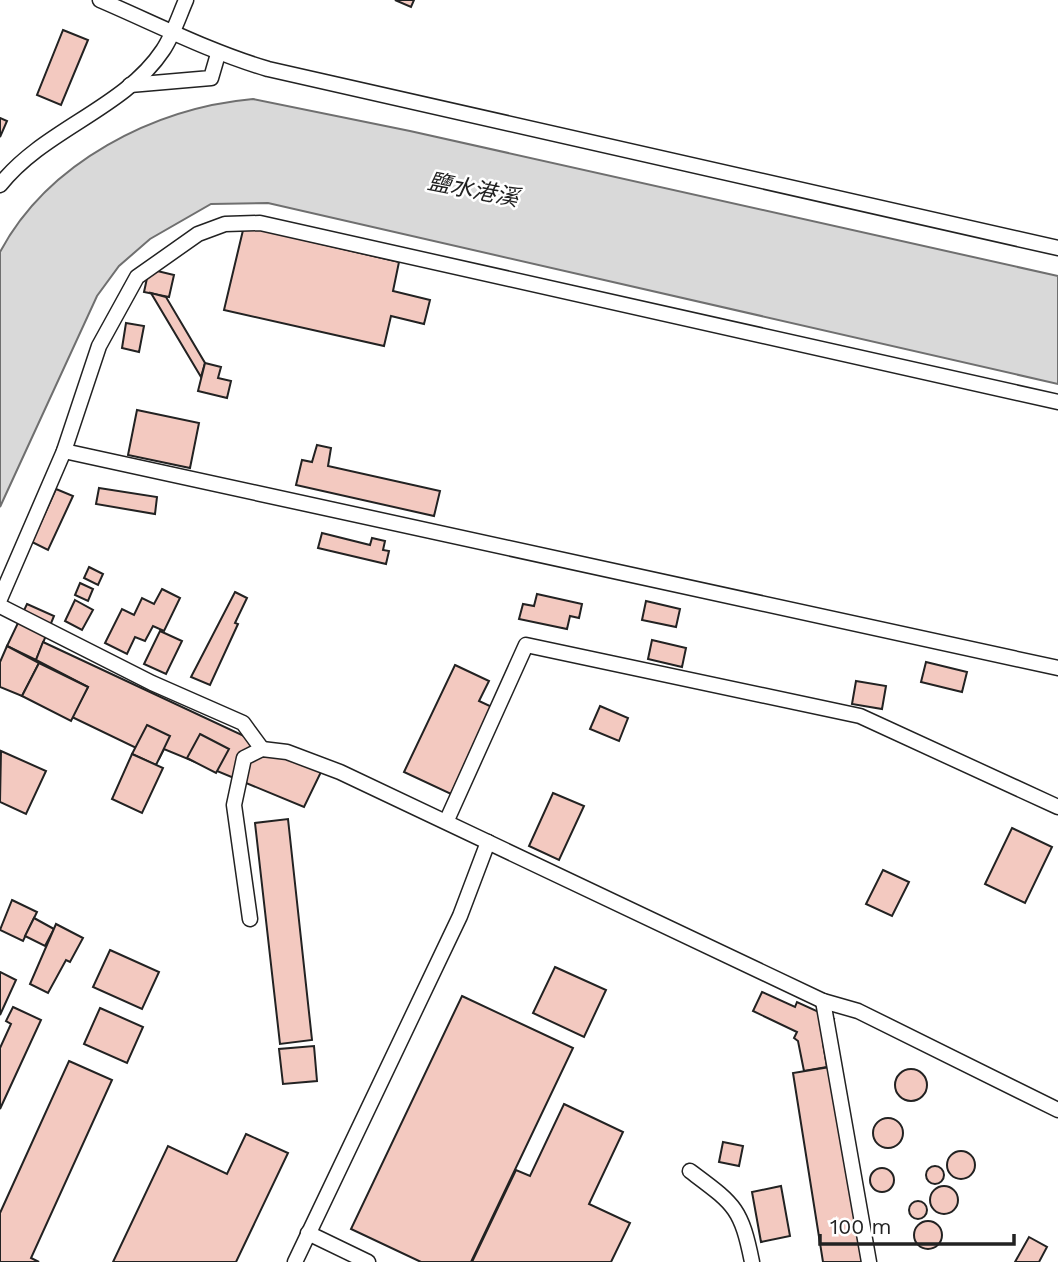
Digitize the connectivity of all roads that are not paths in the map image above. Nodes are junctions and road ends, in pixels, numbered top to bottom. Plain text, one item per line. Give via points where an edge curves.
1 (100, 0) edge
2 (186, 0) edge
3 (172, 30) junction
4 (218, 54) junction
5 (130, 85) junction
6 (0, 185) edge
7 (1058, 248) edge
8 (1058, 402) edge
9 (64, 451) junction
10 (0, 599) edge
11 (0, 606) edge
12 (1058, 668) edge
13 (262, 750) junction
14 (1058, 807) edge
15 (447, 820) junction
16 (488, 842) junction
17 (250, 919) dead end
18 (823, 1001) junction
19 (1058, 1110) edge
20 (690, 1171) dead end
21 (309, 1233) junction
22 (295, 1262) edge
23 (368, 1262) edge
24 (752, 1262) edge
25 (869, 1262) edge

1 - 3 lane
2 - 3 lane
3 - 4 lane
3 - 5 lane via 163,50
4 - 5 lane via 211,78
4 - 7 lane via 380,96
5 - 6 lane via 39,149
8 - 9 lane via 260,223 225,224 198,234 137,277 99,346
9 - 10 lane
9 - 12 lane
11 - 13 lane via 243,723
13 - 15 lane via 287,752 341,772
13 - 17 lane via 244,758 234,805
14 - 15 lane via 860,716 526,645
15 - 16 lane
16 - 18 lane
16 - 21 lane via 460,916
18 - 19 lane via 858,1011
18 - 25 lane
20 - 24 lane via 727,1199 745,1224
21 - 22 lane
21 - 23 lane

